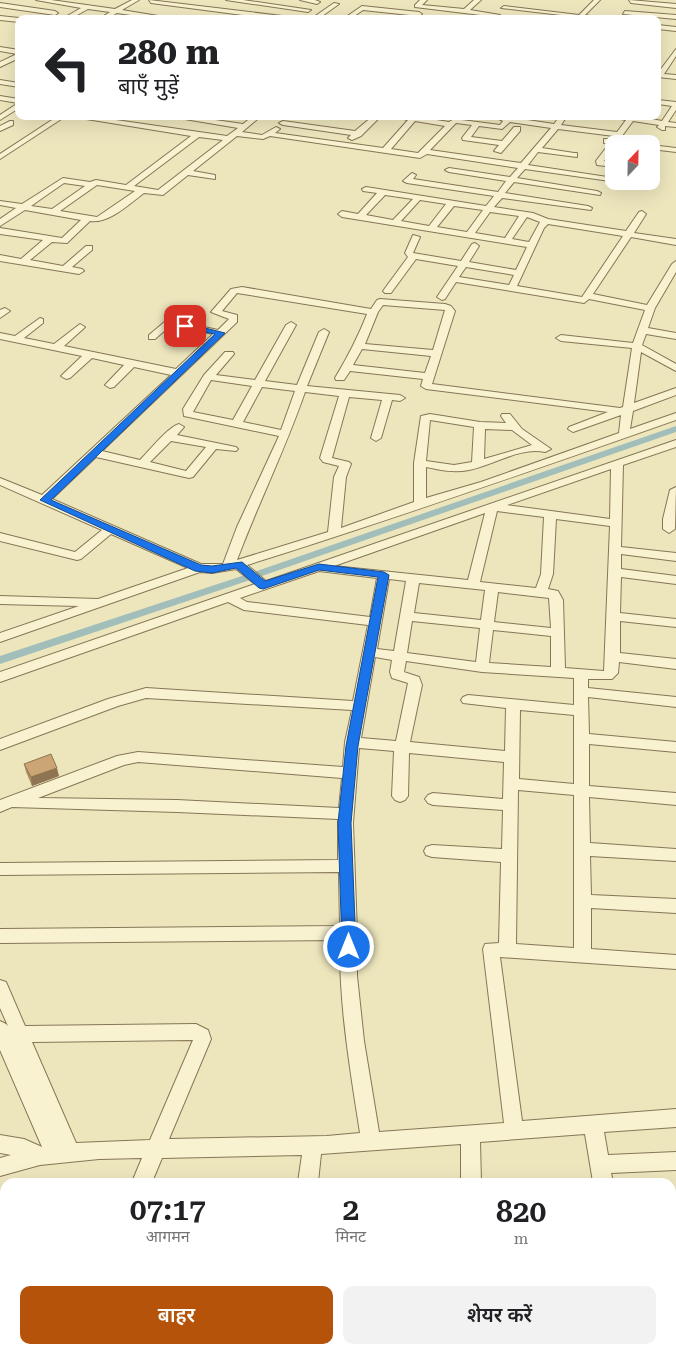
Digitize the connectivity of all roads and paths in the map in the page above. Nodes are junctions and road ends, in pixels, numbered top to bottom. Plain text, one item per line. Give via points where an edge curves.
1 (32, 0) edge
2 (39, 0) edge
3 (48, 0) edge
4 (76, 0) edge
5 (105, 0) edge
6 (136, 0) edge
7 (189, 0) edge
8 (234, 0) edge
9 (283, 0) edge
10 (303, 0) edge
11 (424, 0) edge
12 (478, 0) edge
13 (151, 1) edge
14 (512, 1) edge
15 (587, 1) edge
16 (596, 1) edge
17 (632, 1) edge
18 (317, 2) dead end
19 (68, 4) junction
20 (336, 4) dead end
21 (543, 4) dead end
22 (0, 5) edge
23 (179, 5) junction
24 (274, 6) junction
25 (676, 6) edge
26 (15, 7) junction
27 (89, 7) junction
28 (504, 8) junction
29 (579, 8) dead end
30 (588, 9) junction
31 (219, 10) junction
32 (308, 10) dead end
33 (384, 10) junction
34 (117, 11) junction
35 (535, 12) junction
36 (56, 13) dead end
37 (211, 14) dead end
38 (72, 15) edge
39 (110, 15) edge
40 (140, 15) edge
41 (156, 15) edge
42 (245, 15) edge
43 (258, 15) edge
44 (320, 15) edge
45 (351, 15) edge
46 (378, 15) edge
47 (412, 15) edge
48 (461, 15) edge
49 (467, 15) edge
50 (497, 15) edge
51 (570, 15) edge
52 (582, 15) edge
53 (628, 15) edge
54 (0, 16) edge
55 (661, 17) edge
56 (676, 17) edge
57 (15, 19) edge
58 (661, 22) edge
59 (676, 24) edge
60 (661, 27) edge
61 (676, 29) edge
62 (0, 49) edge
63 (676, 51) edge
64 (15, 53) edge
65 (15, 56) edge
66 (0, 65) edge
67 (9, 67) dead end
68 (661, 72) edge
69 (661, 75) edge
70 (676, 77) edge
71 (0, 82) edge
72 (15, 84) edge
73 (0, 98) edge
74 (15, 102) edge
75 (661, 102) edge
76 (676, 104) edge
77 (15, 106) edge
78 (0, 109) edge
79 (10, 110) junction
80 (0, 118) edge
81 (57, 120) edge
82 (99, 120) edge
83 (198, 120) edge
84 (215, 120) edge
85 (253, 120) edge
86 (287, 120) edge
87 (374, 120) edge
88 (412, 120) edge
89 (435, 120) edge
90 (508, 120) edge
91 (522, 120) edge
92 (561, 120) edge
93 (631, 120) edge
94 (642, 120) edge
95 (212, 122) junction
96 (10, 123) dead end
97 (283, 123) junction
98 (450, 124) junction
99 (477, 124) junction
100 (663, 124) junction
101 (676, 125) edge
102 (556, 126) junction
103 (245, 127) junction
104 (502, 127) junction
105 (0, 129) edge
106 (517, 129) junction
107 (676, 130) edge
108 (550, 133) junction
109 (198, 134) junction
110 (270, 134) junction
111 (358, 134) junction
112 (620, 135) joint
113 (234, 136) junction
114 (605, 141) edge
115 (505, 144) junction
116 (344, 145) junction
117 (660, 148) edge
118 (537, 150) junction
119 (676, 150) edge
120 (385, 151) junction
121 (424, 152) junction
122 (605, 154) edge
123 (2, 155) edge
124 (495, 155) dead end
125 (574, 155) dead end
126 (461, 157) junction
127 (605, 164) edge
128 (524, 166) junction
129 (449, 170) junction
130 (188, 172) junction
131 (412, 175) dead end
132 (212, 177) dead end
133 (605, 178) edge
134 (513, 180) junction
135 (91, 185) junction
136 (605, 185) edge
137 (436, 186) junction
138 (127, 188) junction
139 (366, 189) dead end
140 (141, 191) junction
141 (383, 192) junction
142 (598, 193) junction
143 (500, 195) junction
144 (421, 198) junction
145 (0, 203) edge
146 (452, 203) junction
147 (22, 207) junction
148 (588, 208) junction
149 (488, 209) junction
150 (52, 213) junction
151 (342, 214) dead end
152 (642, 214) dead end
153 (524, 215) junction
154 (360, 217) junction
155 (88, 219) junction
156 (546, 220) junction
157 (395, 222) junction
158 (0, 223) edge
159 (577, 225) junction
160 (431, 228) junction
161 (4, 232) edge
162 (628, 234) junction
163 (469, 235) junction
164 (416, 237) dead end
165 (0, 238) edge
166 (50, 239) junction
167 (507, 241) junction
168 (676, 242) edge
169 (530, 245) junction
170 (475, 246) dead end
171 (89, 248) dead end
172 (413, 256) junction
173 (0, 258) edge
174 (23, 262) junction
175 (676, 264) edge
176 (463, 265) junction
177 (65, 269) junction
178 (79, 271) dead end
179 (518, 273) junction
180 (454, 279) junction
181 (512, 288) junction
182 (388, 291) dead end
183 (588, 296) junction
184 (442, 297) dead end
185 (650, 308) junction
186 (180, 312) dead end
187 (373, 312) junction
188 (40, 321) dead end
189 (168, 322) junction
190 (291, 325) dead end
191 (80, 327) dead end
192 (642, 330) junction
193 (324, 332) dead end
194 (221, 333) junction
195 (0, 336) edge
196 (676, 336) edge
197 (152, 337) dead end
198 (561, 338) dead end
199 (16, 340) junction
200 (359, 346) junction
201 (637, 346) junction
202 (56, 348) junction
203 (436, 353) junction
204 (228, 354) dead end
205 (88, 355) junction
206 (132, 363) junction
207 (346, 367) junction
208 (676, 368) edge
209 (178, 373) junction
210 (66, 376) dead end
211 (208, 376) junction
212 (428, 376) junction
213 (340, 378) dead end
214 (258, 384) junction
215 (110, 385) dead end
216 (301, 389) junction
217 (676, 391) edge
218 (345, 393) junction
219 (388, 397) junction
220 (400, 398) dead end
221 (624, 410) junction
222 (506, 416) dead end
223 (676, 416) edge
224 (236, 424) junction
225 (480, 425) junction
226 (178, 427) dead end
227 (515, 427) junction
228 (573, 429) dead end
229 (285, 434) junction
230 (624, 434) junction
231 (168, 436) junction
232 (376, 438) dead end
233 (676, 443) edge
234 (214, 445) junction
235 (542, 447) junction
236 (663, 447) junction
237 (232, 448) dead end
238 (95, 453) junction
239 (676, 454) edge
240 (558, 458) junction
241 (420, 463) junction
242 (478, 463) junction
243 (142, 464) junction
244 (617, 464) junction
245 (0, 481) edge
246 (453, 481) junction
247 (676, 490) edge
248 (44, 500) junction
249 (420, 504) junction
250 (492, 507) junction
251 (550, 514) junction
252 (616, 523) junction
253 (671, 523) edge
254 (110, 529) junction
255 (334, 534) junction
256 (0, 537) edge
257 (616, 550) junction
258 (676, 557) edge
259 (236, 567) junction
260 (319, 567) junction
261 (199, 568) junction
262 (615, 572) junction
263 (384, 575) junction
264 (413, 578) junction
265 (676, 580) edge
266 (261, 583) junction
267 (473, 585) junction
268 (492, 587) junction
269 (541, 592) junction
270 (230, 598) junction
271 (0, 600) edge
272 (106, 602) junction
273 (407, 616) junction
274 (614, 616) junction
275 (375, 622) junction
276 (676, 623) edge
277 (487, 624) junction
278 (558, 633) junction
279 (0, 638) edge
280 (369, 652) junction
281 (400, 657) junction
282 (613, 657) junction
283 (676, 664) edge
284 (482, 667) junction
285 (558, 672) junction
286 (581, 673) junction
287 (0, 677) edge
288 (581, 692) junction
289 (468, 700) dead end
290 (676, 702) edge
291 (513, 705) junction
292 (359, 706) junction
293 (581, 711) junction
294 (581, 738) junction
295 (352, 742) junction
296 (0, 746) edge
297 (402, 746) junction
298 (676, 747) edge
299 (512, 757) junction
300 (349, 773) junction
301 (511, 784) junction
302 (582, 789) junction
303 (400, 796) dead end
304 (433, 799) dead end
305 (676, 799) edge
306 (4, 805) edge
307 (511, 805) junction
308 (346, 814) junction
309 (582, 849) junction
310 (432, 851) dead end
311 (676, 855) edge
312 (509, 856) junction
313 (346, 866) junction
314 (0, 869) edge
315 (582, 901) junction
316 (676, 906) edge
317 (349, 933) junction
318 (0, 936) edge
319 (507, 949) junction
320 (583, 955) junction
321 (676, 962) edge
322 (0, 987) edge
323 (0, 1029) edge
324 (20, 1034) junction
325 (676, 1118) edge
326 (594, 1124) junction
327 (514, 1130) junction
328 (470, 1134) junction
329 (371, 1141) junction
330 (0, 1144) edge
331 (313, 1145) junction
332 (156, 1149) junction
333 (55, 1155) junction
334 (676, 1161) edge
335 (1, 1170) edge
336 (602, 1174) edge
337 (144, 1178) edge
338 (309, 1178) edge
339 (471, 1178) edge

1 - 26 street
2 - 3 street
3 - 19 street
4 - 19 street
5 - 27 street
6 - 34 street
7 - 23 street
8 - 24 street
8 - 31 street
9 - 24 street
10 - 18 street
11 - 48 street via 417,6
12 - 49 street
13 - 23 street
14 - 28 street
15 - 16 street
16 - 30 street
17 - 25 street
17 - 53 street via 626,8
19 - 27 street
20 - 44 street
21 - 35 street
22 - 26 street
23 - 31 street
23 - 41 street
24 - 32 street
24 - 43 street
26 - 36 street
26 - 54 street
27 - 34 street
27 - 38 street
28 - 35 street
28 - 50 street
29 - 30 street
30 - 52 street
31 - 37 street
31 - 42 street
33 - 45 street via 360,8
33 - 46 street
33 - 47 street
34 - 39 street
34 - 40 street
35 - 51 street
54 - 57 street
55 - 56 street
58 - 59 street
60 - 61 street
62 - 64 street
63 - 68 street
65 - 66 street
66 - 67 street
69 - 70 street
71 - 72 street
73 - 74 street
75 - 76 street
76 - 100 street
77 - 79 street
78 - 79 street
79 - 80 street
81 - 123 street
82 - 109 street
83 - 95 street
84 - 95 street
85 - 103 street
86 - 97 street
87 - 111 street
88 - 120 street
89 - 98 street
90 - 104 street
91 - 102 street
92 - 102 street
93 - 112 street
94 - 100 street
95 - 103 street
96 - 105 street
97 - 110 street
97 - 111 street
98 - 99 street via 455,121
98 - 121 street
99 - 104 street
99 - 115 street via 466,138 474,143
100 - 101 street
100 - 107 street via 661,128
102 - 108 street
102 - 112 street
103 - 113 street
104 - 106 street
106 - 108 street
106 - 115 street
108 - 114 street
108 - 118 street
109 - 113 street
109 - 138 street
110 - 113 street
110 - 116 street
111 - 116 street
113 - 130 street
115 - 124 street
116 - 120 street
117 - 119 street
118 - 125 street
118 - 128 street
120 - 121 street via 420,156
121 - 126 street
122 - 127 street via 600,163
126 - 128 street
126 - 129 street
128 - 133 street
128 - 134 street
129 - 134 street
129 - 137 street
130 - 132 street
130 - 140 street via 160,193
131 - 137 street via 407,181
134 - 142 street
134 - 143 street
135 - 138 street via 96,182
135 - 147 street via 63,180
135 - 150 street
136 - 142 street
137 - 143 street
137 - 144 street
138 - 140 street
139 - 141 street
140 - 155 street via 103,218
141 - 144 street
141 - 154 street
142 - 148 street
143 - 148 street
143 - 149 street
144 - 146 street
144 - 157 street
145 - 147 street
146 - 149 street
146 - 160 street
147 - 150 street
147 - 158 street
148 - 159 street
149 - 153 street
149 - 163 street
150 - 155 street
151 - 154 street
152 - 162 street
153 - 156 street
153 - 167 street
154 - 157 street
155 - 166 street via 64,241
156 - 159 street
156 - 169 street
157 - 160 street
159 - 162 street
160 - 163 street
161 - 165 street
161 - 166 street
162 - 168 street
162 - 183 street
163 - 167 street
164 - 172 street via 409,253
166 - 174 street
167 - 169 street
169 - 179 street
170 - 176 street
171 - 177 street
172 - 176 street
172 - 182 street
173 - 174 street
174 - 177 street
175 - 185 street
176 - 179 street
176 - 180 street
177 - 178 street
179 - 181 street
180 - 181 street
180 - 184 street
181 - 183 street via 581,300
183 - 185 street
185 - 192 street
186 - 189 street
187 - 194 street via 238,290 216,310 235,318
187 - 200 street
187 - 203 street via 379,302 448,308 450,311
188 - 199 street
189 - 194 street
189 - 197 street
190 - 214 street
191 - 202 street
192 - 196 street
192 - 201 street
193 - 216 street
194 - 209 street
195 - 199 street
198 - 201 street
199 - 202 street
200 - 203 street
200 - 207 street
201 - 208 street
201 - 221 street
202 - 205 street
203 - 212 street
204 - 211 street
205 - 206 street
205 - 210 street
206 - 209 street
206 - 215 street
207 - 212 street
207 - 213 street
209 - 238 street
211 - 214 street
211 - 224 street via 187,412 192,416
212 - 221 street via 425,385 432,388
214 - 216 street
214 - 224 street
216 - 218 street
216 - 229 street
217 - 221 street
218 - 219 street
218 - 255 street via 326,458 345,464 340,477
219 - 220 street
219 - 232 street
221 - 228 street
221 - 230 street
222 - 227 street
223 - 230 street
224 - 229 street
225 - 227 street
225 - 241 street via 425,418
225 - 242 street
226 - 231 street
227 - 235 street
229 - 259 street via 243,527
230 - 240 street
231 - 234 street
231 - 243 street
233 - 236 street
234 - 237 street
234 - 243 street via 189,475
235 - 240 street
235 - 242 street via 518,450
236 - 239 street
236 - 244 street
238 - 243 street
238 - 248 street
240 - 246 street
241 - 246 street
241 - 249 street
242 - 246 street
244 - 250 street
244 - 252 street
245 - 248 street
246 - 249 street
247 - 253 street
248 - 254 street
249 - 255 street
250 - 251 street
250 - 260 street
250 - 267 street
251 - 252 street
251 - 269 street via 547,574
252 - 257 street
254 - 256 street via 77,556
254 - 261 street
255 - 259 street
257 - 258 street
257 - 262 street
259 - 261 street
259 - 266 street
260 - 263 street
260 - 266 street
261 - 272 street
262 - 265 street
262 - 274 street
263 - 264 street
263 - 275 street
264 - 267 street
264 - 273 street
266 - 270 street
267 - 268 street
268 - 269 street
268 - 277 street
269 - 278 street via 553,594 557,600
270 - 275 street via 244,606
270 - 287 street
271 - 272 street
272 - 279 street
273 - 277 street
273 - 281 street
274 - 276 street
274 - 282 street
275 - 280 street
277 - 278 street
277 - 284 street
278 - 285 street
280 - 281 street
280 - 292 street
281 - 284 street
281 - 297 street via 397,675 414,680 415,685
282 - 283 street
282 - 286 street via 610,675
284 - 285 street
285 - 286 street
286 - 288 street
288 - 290 street
288 - 293 street
289 - 291 street
291 - 293 street
291 - 299 street
292 - 295 street
292 - 296 street via 146,693 113,702
293 - 294 street
294 - 298 street
294 - 302 street
295 - 297 street
295 - 300 street
297 - 299 street
297 - 303 street
299 - 301 street
300 - 306 street via 138,757 122,760
300 - 308 street
301 - 302 street
301 - 307 street
302 - 305 street
302 - 309 street
304 - 307 street
306 - 308 street via 178,806
307 - 312 street
308 - 313 street
309 - 311 street
309 - 315 street
310 - 312 street
312 - 319 street
313 - 314 street
313 - 317 street
315 - 316 street
315 - 320 street
317 - 318 street
317 - 329 street via 350,1004
319 - 320 street
319 - 327 street via 491,949
320 - 321 street
322 - 324 street
323 - 333 street
324 - 332 street via 200,1033 202,1039
324 - 333 street
325 - 326 street
326 - 327 street
326 - 336 street
327 - 328 street
328 - 329 street
328 - 339 street
329 - 331 street
330 - 333 street
331 - 332 street
331 - 338 street
332 - 333 street
332 - 337 street
333 - 335 street
334 - 336 street

